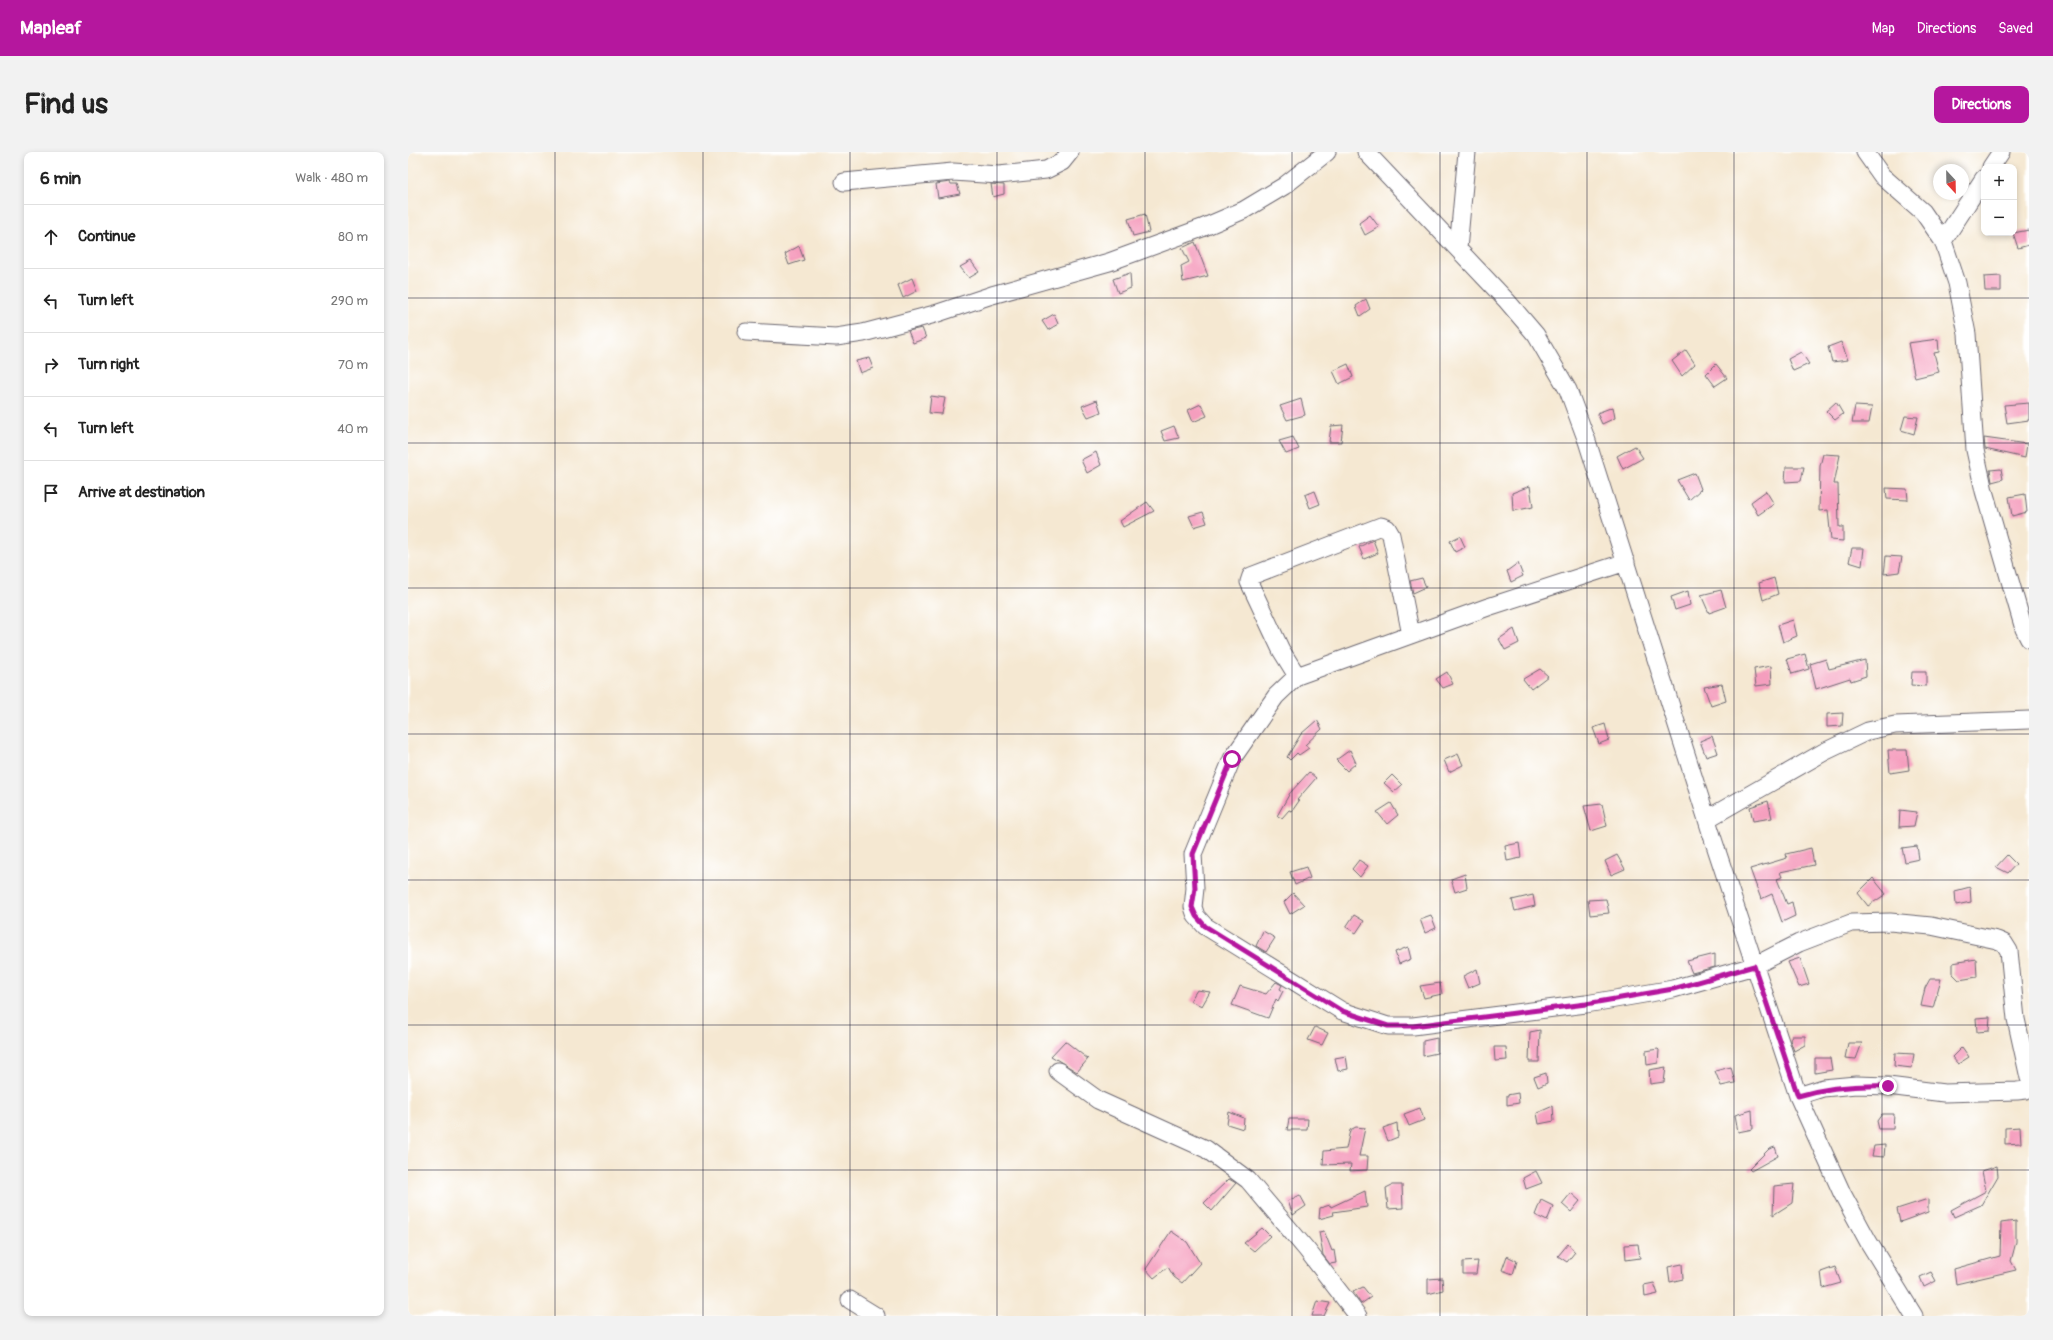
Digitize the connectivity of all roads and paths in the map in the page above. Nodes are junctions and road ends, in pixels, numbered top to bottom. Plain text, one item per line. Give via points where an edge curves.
1 (1070, 152) edge
2 (1327, 152) edge
3 (1366, 152) edge
4 (1467, 152) edge
5 (1865, 152) edge
6 (2001, 152) edge
7 (1993, 164) edge
8 (844, 182) dead end
9 (1981, 183) edge
10 (1943, 240) junction
11 (1458, 249) junction
12 (746, 332) dead end
13 (1626, 562) junction
14 (1410, 635) junction
15 (2029, 639) edge
16 (1297, 676) junction
17 (2029, 720) edge
18 (1706, 819) junction
19 (1754, 966) junction
20 (1058, 1071) dead end
21 (2029, 1078) edge
22 (2029, 1087) edge
23 (1798, 1096) junction
24 (850, 1300) dead end
25 (876, 1316) edge
26 (1358, 1316) edge
27 (1914, 1316) edge

1 - 8 street via 1062,162 1046,170 999,175 953,172
2 - 12 street via 1284,186 1244,210 1109,262 863,333 836,337
3 - 11 street
4 - 11 street
5 - 10 street via 1882,176 1923,212
6 - 7 street
9 - 10 street
10 - 15 street via 1957,283 1967,334 1975,450 1984,491
11 - 13 street via 1508,301 1536,335 1568,390 1588,441
13 - 14 street
13 - 18 street
14 - 16 street
14 - 16 street via 1391,535 1387,528 1381,526 1251,576 1249,582 1281,650
16 - 19 street via 1276,696 1232,759 1193,854 1195,888 1192,907 1205,926 1342,1011 1388,1026 1421,1025 1586,1004 1673,989
17 - 18 street via 1895,725 1868,731 1824,752
18 - 19 street
19 - 21 street via 1799,943 1851,924 1890,922 1930,926 1997,940 2009,951 2016,1019
19 - 23 street
20 - 26 street via 1098,1100 1206,1149 1248,1180
22 - 23 street via 2017,1091 1944,1093 1856,1085 1823,1088
23 - 27 street via 1842,1193
24 - 25 street

